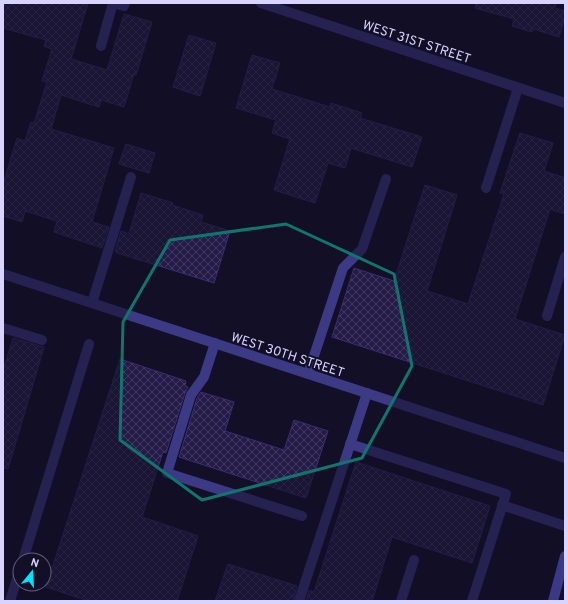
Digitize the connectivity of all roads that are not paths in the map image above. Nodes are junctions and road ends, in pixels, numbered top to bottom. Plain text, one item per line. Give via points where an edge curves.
1 (125, 3) edge
2 (261, 3) edge
3 (101, 46) dead end
4 (518, 88) junction
5 (565, 103) edge
6 (131, 177) dead end
7 (386, 179) dead end
8 (486, 188) dead end
9 (565, 257) edge
10 (3, 274) edge
11 (562, 280) edge
12 (92, 303) junction
13 (547, 316) dead end
14 (3, 328) edge
15 (42, 340) dead end
16 (215, 343) junction
17 (89, 344) dead end
18 (308, 374) junction
19 (367, 393) junction
20 (350, 444) junction
21 (565, 458) edge
22 (502, 505) junction
23 (302, 516) dead end
24 (565, 526) edge
25 (25, 552) edge
26 (565, 556) edge
27 (414, 560) dead end
28 (299, 601) edge
29 (401, 601) edge
30 (472, 601) edge
31 (553, 601) edge

1 - 3 street via 124,6 112,3
2 - 4 street, WEST 31ST STREET
4 - 5 street, WEST 31ST STREET
4 - 8 street
6 - 12 street
7 - 18 street via 362,249 343,268
9 - 11 street
10 - 12 street, WEST 30TH STREET
11 - 13 street
12 - 16 street, WEST 30TH STREET
14 - 15 street
16 - 18 street, WEST 30TH STREET
16 - 23 street via 204,377 191,395 167,473
17 - 25 street
18 - 19 street, WEST 30TH STREET
19 - 20 street
19 - 21 street, WEST 30TH STREET
20 - 22 street via 506,494
20 - 28 street
22 - 24 street
22 - 30 street
26 - 31 main road
27 - 29 street

